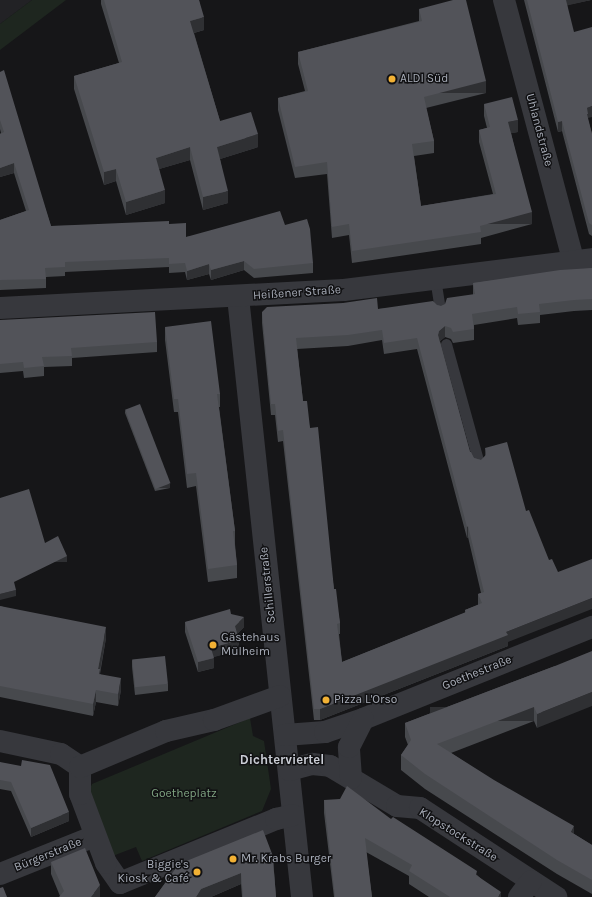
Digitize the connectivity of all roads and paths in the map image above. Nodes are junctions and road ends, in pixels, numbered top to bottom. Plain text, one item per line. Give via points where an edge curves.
1 (504, 0) edge
2 (582, 259) edge
3 (435, 278) junction
4 (238, 297) junction
5 (0, 308) edge
6 (440, 310) edge
7 (446, 344) dead end
8 (478, 464) edge
9 (592, 627) edge
10 (280, 696) junction
11 (363, 719) junction
12 (285, 735) junction
13 (0, 741) edge
14 (80, 767) junction
15 (289, 770) junction
16 (351, 778) junction
17 (293, 815) junction
18 (96, 836) junction
19 (0, 874) edge
20 (525, 889) edge
21 (117, 890) edge
22 (302, 897) edge
23 (556, 897) edge

1 - 2 street, Uhlandstraße
2 - 3 street, Heißener Straße
3 - 4 street, Heißener Straße via 344,290
3 - 6 lane
4 - 5 street, Heißener Straße
4 - 10 street, Schillerstraße
7 - 8 lane
9 - 11 street, Goethestraße
10 - 12 street, Schillerstraße
10 - 14 street via 214,720 166,731
11 - 12 street, Goethestraße via 325,732
11 - 16 street via 349,747
12 - 15 street, Schillerstraße
13 - 14 street via 61,754
14 - 18 street via 80,794
15 - 16 street, Klopstockstraße via 312,764 330,766
15 - 17 street, Schillerstraße
16 - 20 street, Klopstockstraße via 396,806 420,808
17 - 21 street via 269,822
17 - 22 street, Schillerstraße
18 - 19 street, Bürgerstraße
18 - 21 street
20 - 23 street, Klopstockstraße

